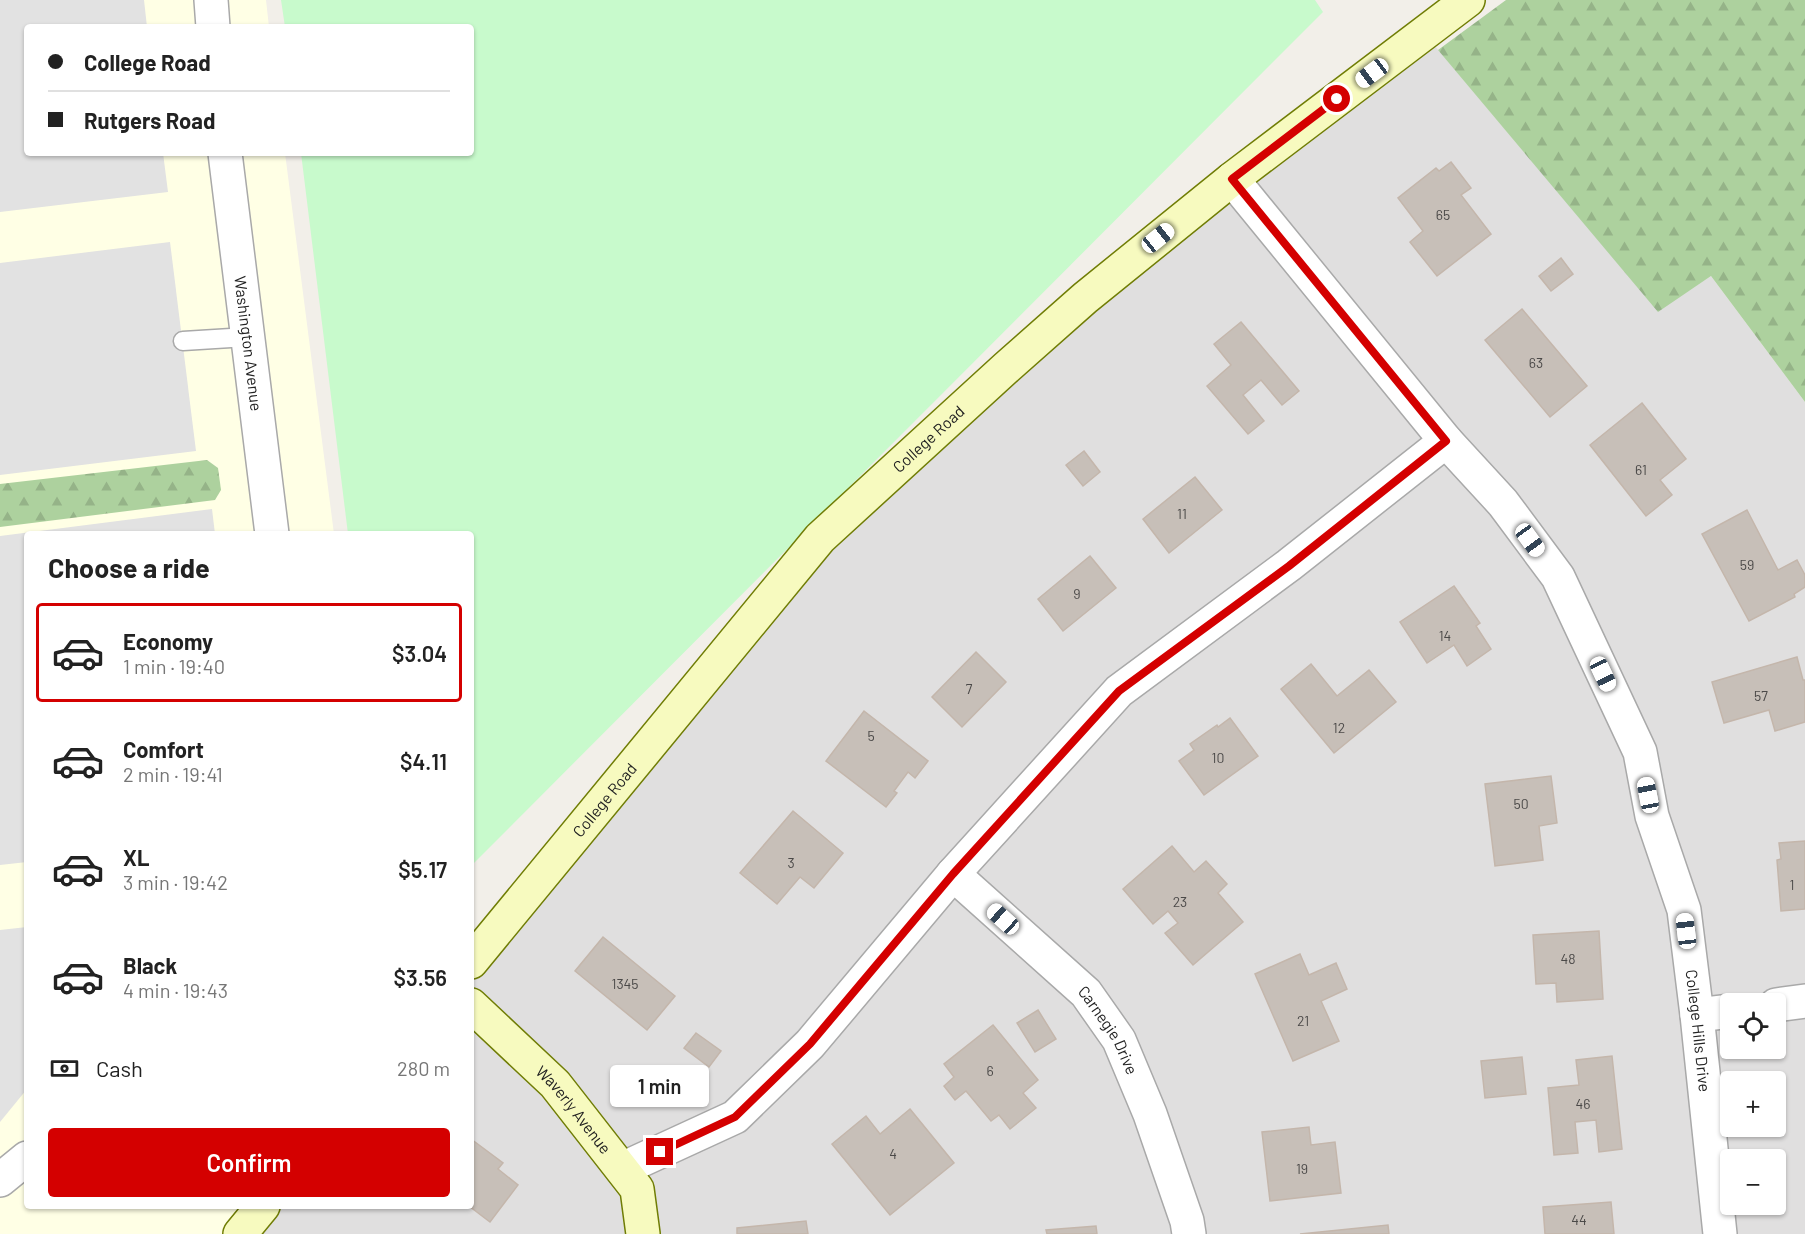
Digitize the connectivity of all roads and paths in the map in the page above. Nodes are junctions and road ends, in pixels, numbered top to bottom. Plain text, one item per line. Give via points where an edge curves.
1 (211, 0) edge
2 (1468, 0) edge
3 (213, 24) edge
4 (225, 156) edge
5 (1232, 179) junction
6 (247, 337) junction
7 (183, 341) dead end
8 (1446, 441) junction
9 (272, 531) edge
10 (953, 874) junction
11 (474, 958) edge
12 (1805, 1001) edge
13 (1786, 1004) edge
14 (474, 1008) edge
15 (1720, 1012) edge
16 (1697, 1015) junction
17 (24, 1160) edge
18 (622, 1169) junction
19 (0, 1180) edge
20 (261, 1209) edge
21 (240, 1234) edge
22 (643, 1234) edge
23 (1189, 1234) edge
24 (1720, 1234) edge

1 - 3 street
2 - 5 street, College Road
4 - 6 street, Washington Avenue
5 - 8 street, College Hills Drive
5 - 11 street, College Road via 1059,321 820,538
6 - 7 lane
6 - 9 street, Washington Avenue
8 - 10 street via 1289,566 1119,691
8 - 16 street, College Hills Drive via 1503,503 1558,577 1640,752 1652,816 1684,910
10 - 18 street via 810,1044 735,1117
10 - 23 street, Carnegie Drive via 1086,993 1119,1040 1150,1114
12 - 13 street
14 - 18 street, Waverly Avenue via 555,1084
15 - 16 street
16 - 24 street, College Hills Drive
17 - 19 street
18 - 22 street, Waverly Avenue via 637,1189
20 - 21 street

